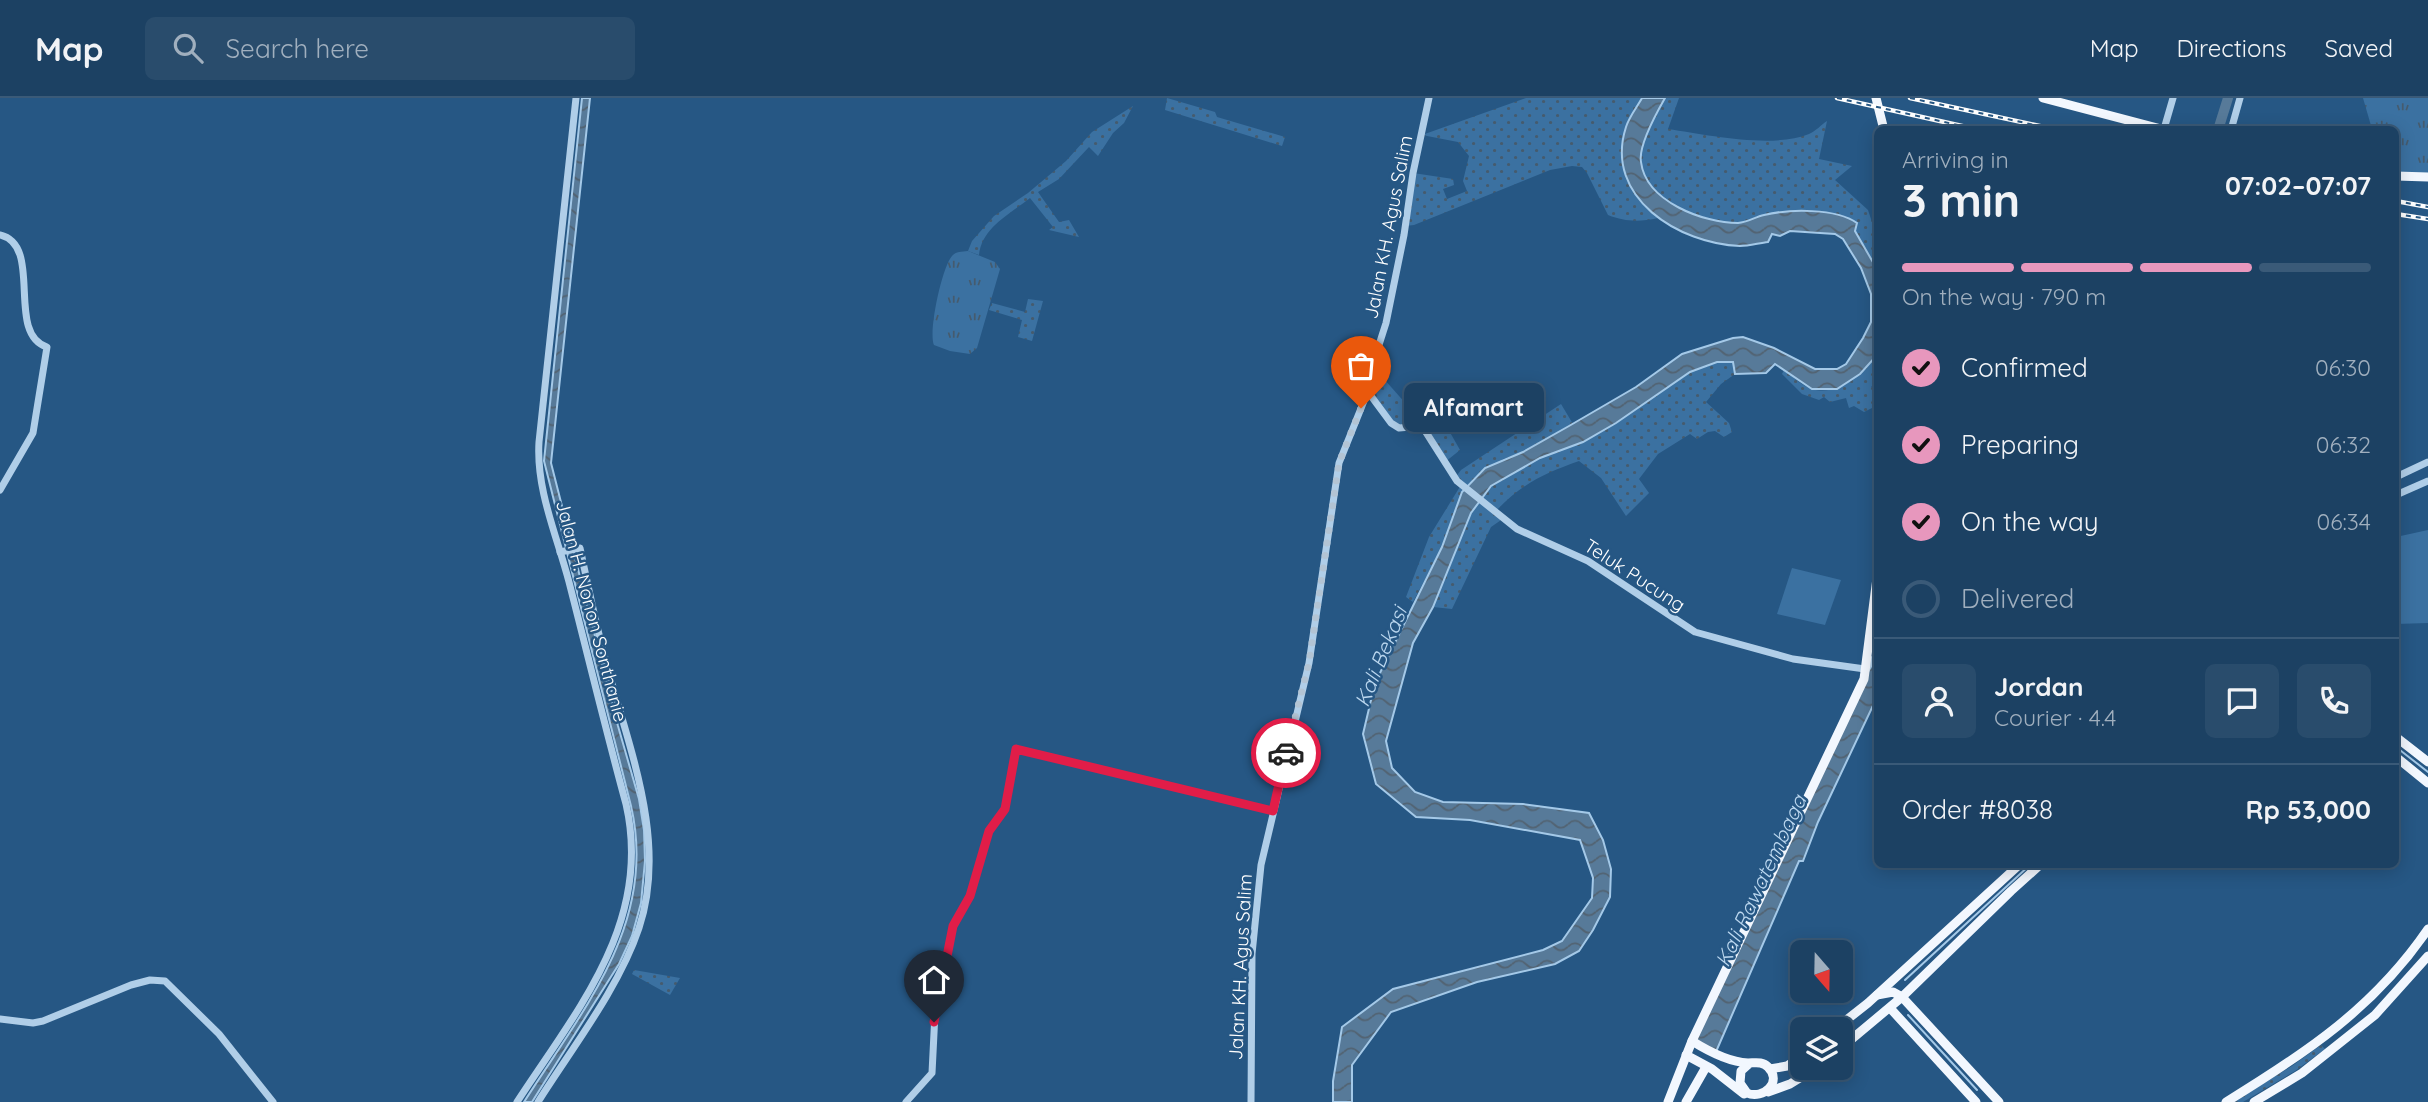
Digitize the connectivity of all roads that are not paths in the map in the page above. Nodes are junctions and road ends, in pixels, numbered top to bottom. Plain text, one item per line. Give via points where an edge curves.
1 (576, 98) edge
2 (1429, 98) edge
3 (1876, 98) edge
4 (2043, 98) edge
5 (2173, 98) edge
6 (2241, 98) edge
7 (1883, 126) edge
8 (2153, 126) edge
9 (2166, 126) edge
10 (2232, 126) edge
11 (2399, 176) edge
12 (2428, 177) edge
13 (0, 235) edge
14 (1366, 395) junction
15 (2428, 462) edge
16 (2399, 476) edge
17 (2428, 481) edge
18 (0, 490) edge
19 (2399, 494) edge
20 (563, 551) junction
21 (1874, 600) edge
22 (593, 616) junction
23 (579, 620) junction
24 (1874, 659) edge
25 (1865, 669) junction
26 (2399, 739) edge
27 (2399, 759) edge
28 (2428, 762) edge
29 (2428, 783) edge
30 (1273, 811) junction
31 (2016, 868) edge
32 (2037, 868) edge
33 (2428, 929) edge
34 (2428, 956) edge
35 (1901, 972) junction
36 (1915, 985) junction
37 (1877, 995) junction
38 (1905, 999) junction
39 (1893, 1011) junction
40 (1850, 1017) edge
41 (0, 1019) edge
42 (1853, 1039) edge
43 (1695, 1043) junction
44 (1688, 1056) junction
45 (1750, 1063) junction
46 (1790, 1065) edge
47 (1704, 1066) junction
48 (1775, 1069) junction
49 (1799, 1080) edge
50 (1779, 1088) junction
51 (1766, 1093) junction
52 (1752, 1097) edge
53 (273, 1102) edge
54 (517, 1102) edge
55 (538, 1102) edge
56 (906, 1102) edge
57 (1251, 1102) edge
58 (1668, 1102) edge
59 (1686, 1102) edge
60 (1976, 1102) edge
61 (1999, 1102) edge
62 (2226, 1102) edge
63 (2254, 1102) edge

1 - 20 street, Jalan H. Nonon Sonthanie via 538,459 542,489
2 - 14 street, Jalan KH. Agus Salim via 1386,323 1370,367
3 - 7 main road
4 - 8 main road
5 - 9 street
6 - 10 street
11 - 12 main road
13 - 18 street via 15,243 32,335 47,347 33,433
14 - 25 street, Teluk Pucung via 1399,428 1422,426 1457,481 1517,529 1588,561 1695,632 1793,659
14 - 30 street, Jalan KH. Agus Salim via 1339,463 1309,663
15 - 16 street
17 - 19 street
20 - 22 street, Jalan H. Nonon Sonthanie via 577,548
20 - 23 street, Jalan H. Nonon Sonthanie
21 - 25 main road
22 - 23 street
22 - 55 street, Jalan H. Nonon Sonthanie via 643,800 648,884 642,918 626,959
23 - 54 street, Jalan H. Nonon Sonthanie via 629,821 630,889 607,959
24 - 25 street
25 - 43 main road
26 - 28 main road
27 - 29 main road
30 - 56 street via 1016,749 1005,809 989,831 970,896 953,926 934,1022 934,1068
30 - 57 street, Jalan KH. Agus Salim via 1255,913
31 - 35 main road
32 - 36 main road
33 - 62 main road via 2347,1020 2307,1052
34 - 63 main road via 2375,1015 2302,1073
35 - 36 main road via 1898,980 1903,987
35 - 37 main road
36 - 38 main road
37 - 38 main road via 1893,992
37 - 40 main road
38 - 39 main road
38 - 61 main road
39 - 42 main road
39 - 60 main road
41 - 53 street via 43,1021 131,985 165,981 219,1034
43 - 44 main road
43 - 45 main road
44 - 47 main road
44 - 58 main road
45 - 48 main road
45 - 52 main road via 1739,1080
46 - 48 main road
47 - 52 main road
47 - 59 main road
48 - 50 main road
48 - 51 main road
49 - 50 main road
50 - 51 main road
51 - 52 main road

